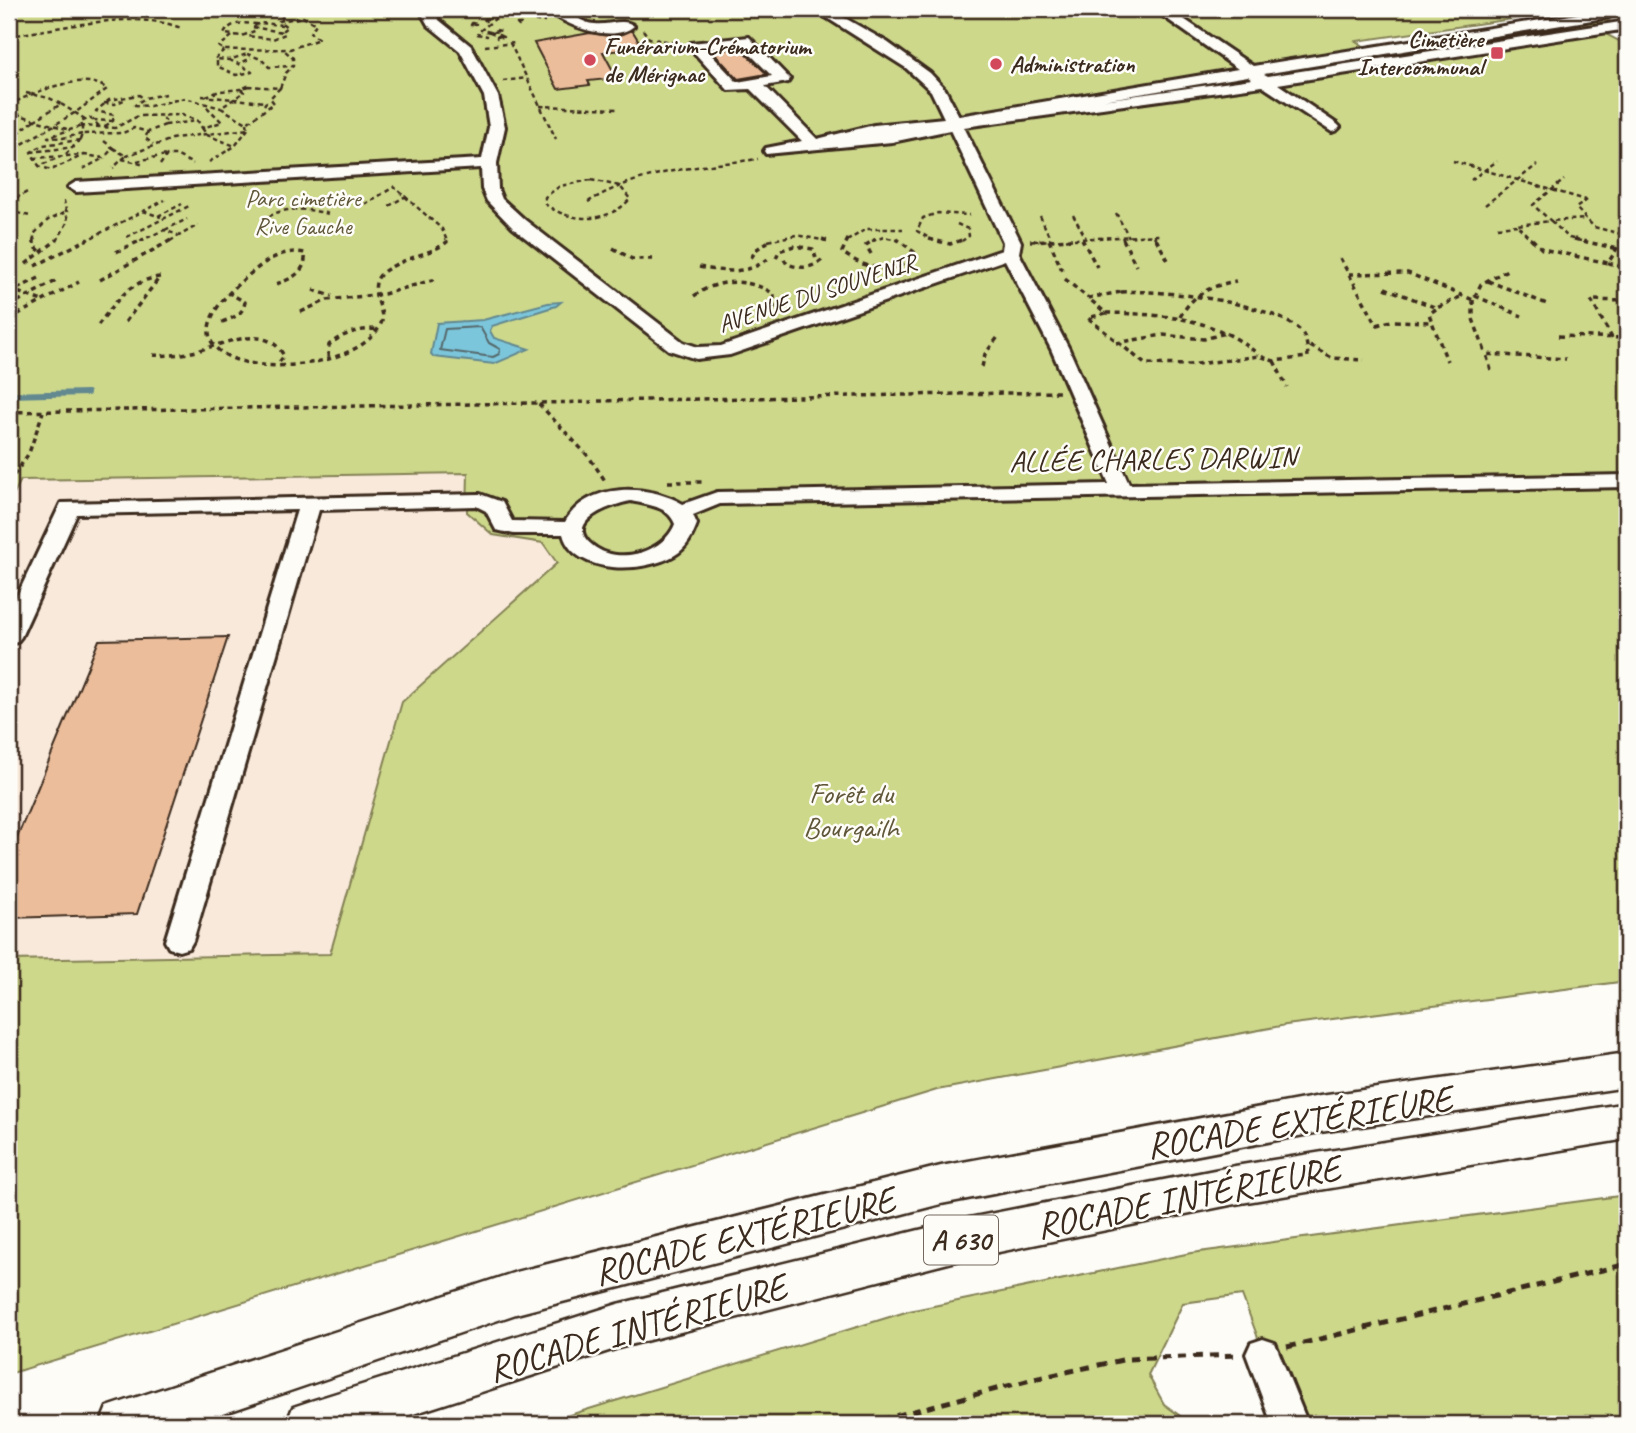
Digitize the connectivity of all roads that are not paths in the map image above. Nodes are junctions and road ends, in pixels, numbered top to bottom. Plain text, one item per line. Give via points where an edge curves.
1 (426, 9) edge
2 (820, 9) edge
3 (1160, 9) edge
4 (1624, 9) edge
5 (549, 11) edge
6 (1627, 25) edge
7 (627, 26) road end
8 (1392, 49) junction
9 (1410, 60) junction
10 (1249, 69) junction
11 (1266, 81) junction
12 (754, 83) junction
13 (956, 122) junction
14 (1332, 127) dead end
15 (820, 144) junction
16 (772, 151) road end
17 (489, 163) junction
18 (75, 178) road end
19 (1011, 248) junction
20 (1627, 481) edge
21 (1121, 489) junction
22 (310, 503) junction
23 (682, 512) junction
24 (573, 528) junction
25 (9, 637) edge
26 (179, 941) dead end
27 (1627, 1070) edge
28 (1627, 1121) edge
29 (1263, 1353) road end
30 (125, 1424) edge
31 (311, 1424) edge
32 (1290, 1424) edge

1 - 17 street, AVENUE DU SOUVENIR via 433,22 466,49 491,96 497,127
2 - 13 street via 921,71 938,89
3 - 10 street
4 - 8 street
5 - 7 street via 591,29
6 - 9 street
8 - 9 street
8 - 10 street
9 - 11 street
10 - 11 street
10 - 13 street
11 - 13 street
11 - 14 street
12 - 12 street via 733,87 696,46 744,40 783,79
12 - 15 street
13 - 15 street via 938,130
13 - 19 street
15 - 16 street
17 - 18 street
17 - 19 street, AVENUE DU SOUVENIR via 495,201 519,224 676,346 696,353 723,351
19 - 21 street
20 - 21 street, ALLÉE CHARLES DARWIN
21 - 23 street, ALLÉE CHARLES DARWIN via 717,498
22 - 24 street via 480,500 494,507 504,525 513,528
22 - 25 street via 69,508
22 - 26 street
23 - 24 street via 651,497 612,498 580,513
23 - 24 street via 686,534 678,545 634,561 594,556 579,547
27 - 30 highway, ROCADE EXTÉRIEURE / A 630 via 1320,1114 941,1185 516,1293
28 - 31 highway, ROCADE INTÉRIEURE / A 630 via 1248,1182 964,1239 618,1326
29 - 32 street

